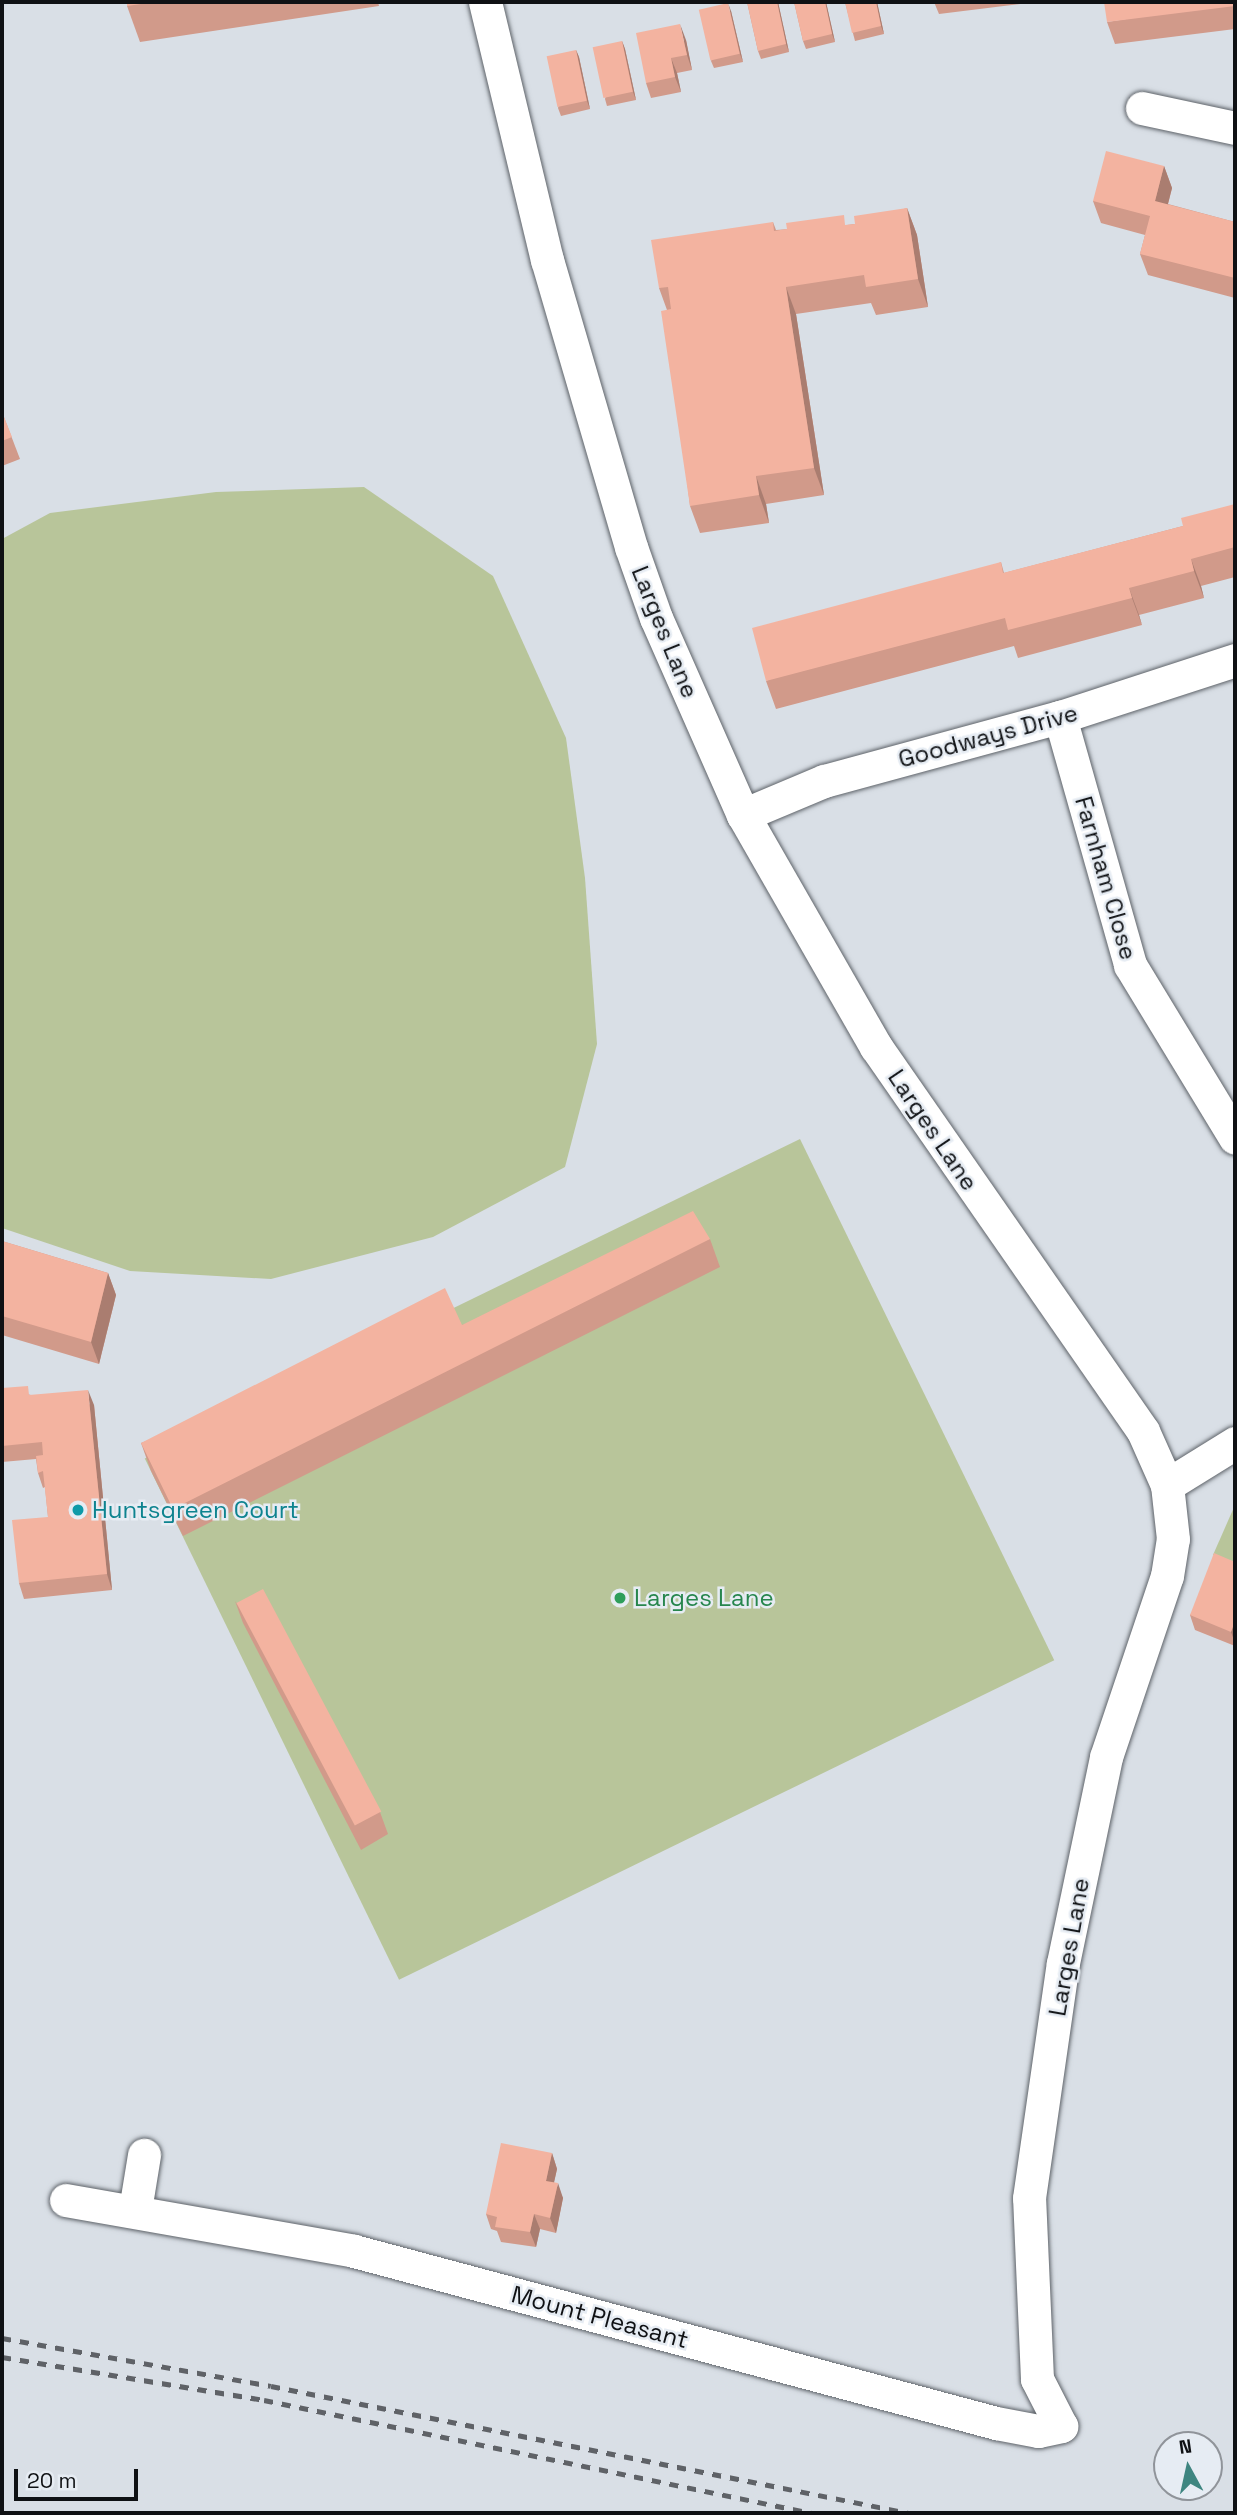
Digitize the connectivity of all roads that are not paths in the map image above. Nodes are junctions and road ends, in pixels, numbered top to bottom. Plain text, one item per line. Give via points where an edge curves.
1 (485, 2) edge
2 (1142, 108) dead end
3 (1235, 128) edge
4 (1235, 660) edge
5 (1060, 718) junction
6 (743, 815) junction
7 (1235, 1138) edge
8 (1235, 1443) edge
9 (1167, 1485) junction
10 (145, 2155) dead end
11 (66, 2200) dead end
12 (135, 2210) junction
13 (1061, 2426) joint

1 - 6 street, Larges Lane via 547,260 631,547 656,618
2 - 3 street
4 - 5 street, Goodways Drive
5 - 6 street, Goodways Drive via 824,781
5 - 7 street, Farnham Close via 1130,965
6 - 9 street, Larges Lane via 876,1047 1143,1431
8 - 9 street
9 - 13 street, Larges Lane via 1173,1539 1167,1576 1106,1757 1063,1963 1029,2197 1037,2379
10 - 12 street
11 - 12 street, Mount Pleasant
12 - 13 street, Mount Pleasant via 354,2251 996,2423 1038,2431

